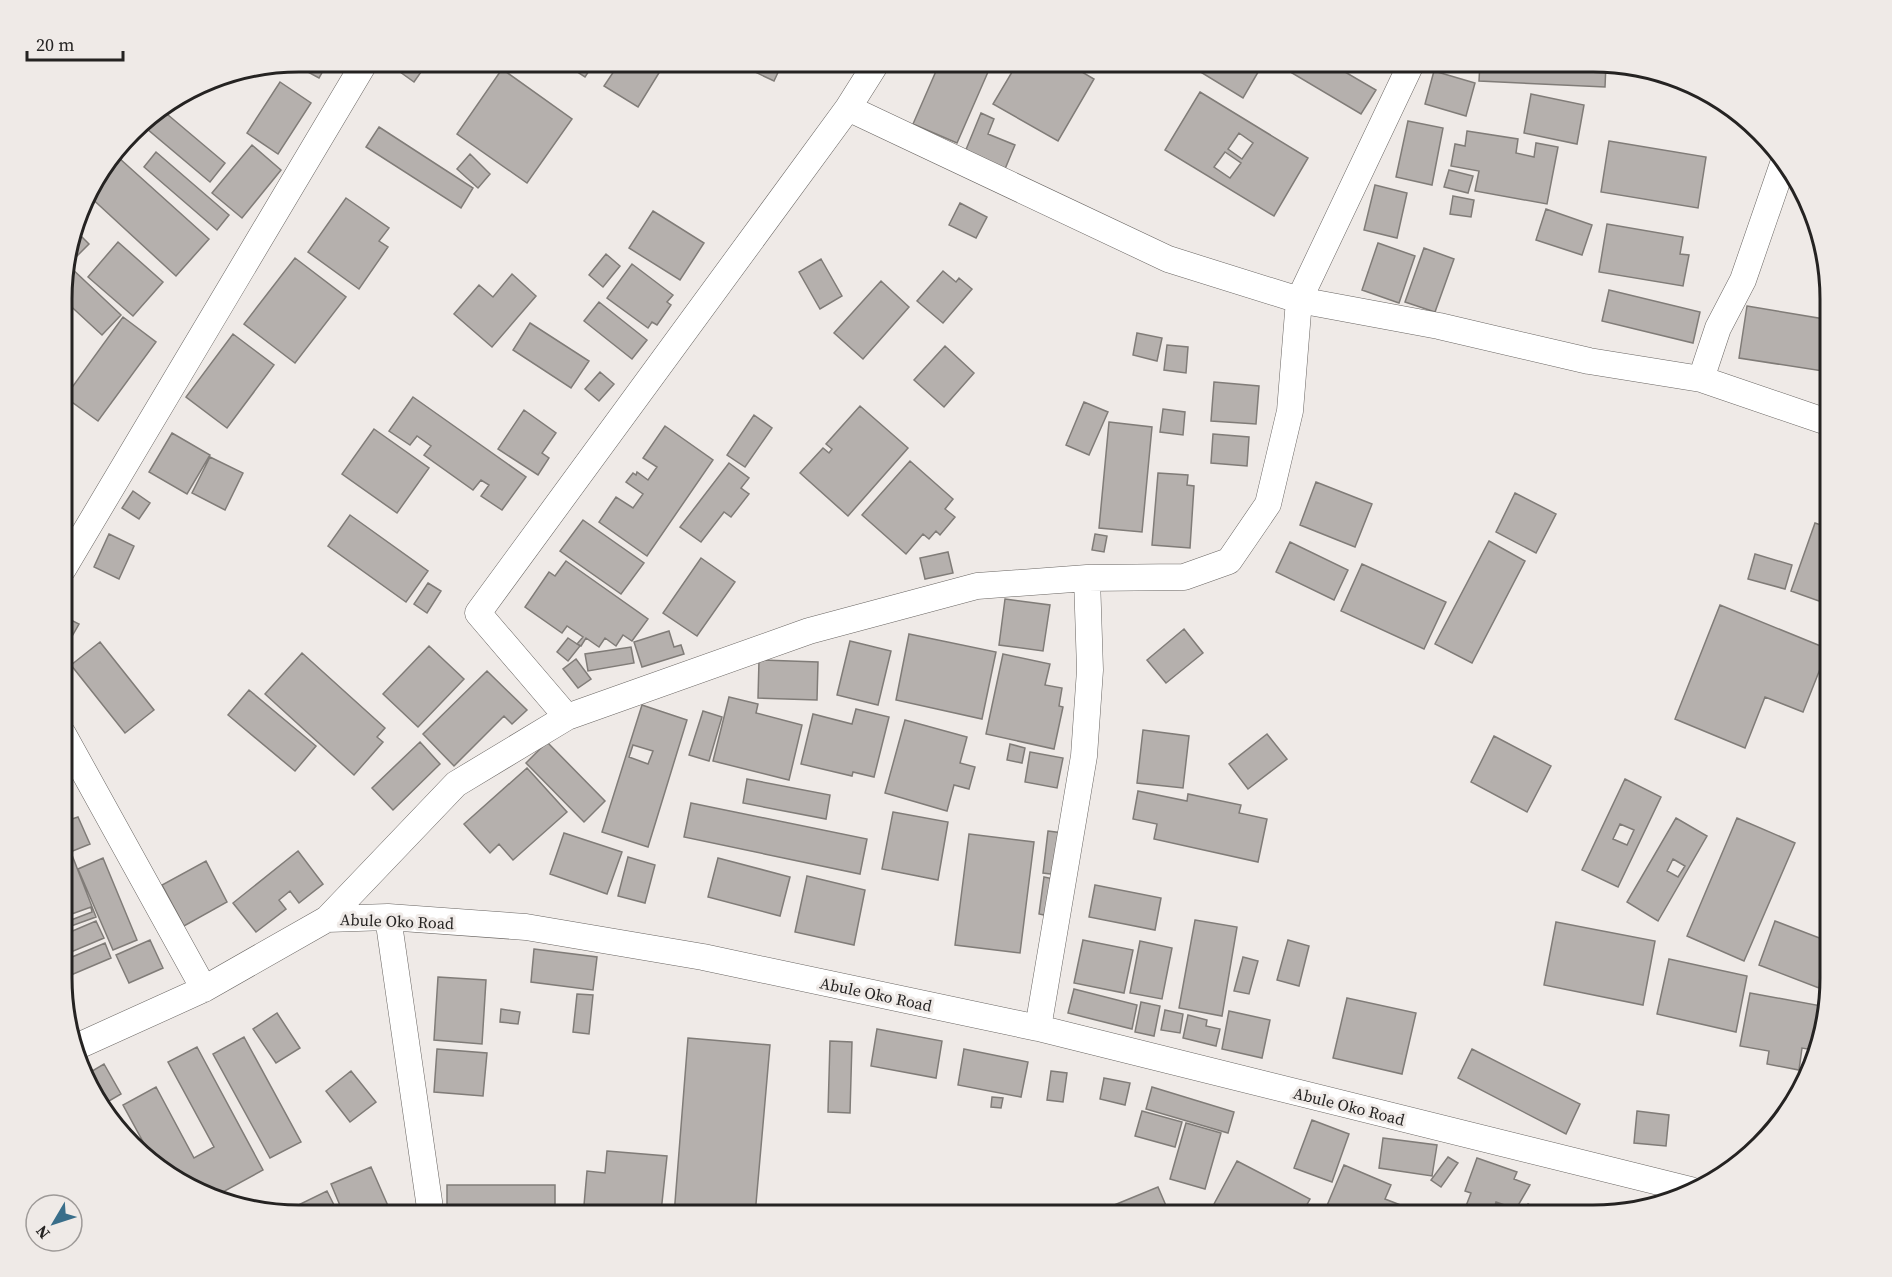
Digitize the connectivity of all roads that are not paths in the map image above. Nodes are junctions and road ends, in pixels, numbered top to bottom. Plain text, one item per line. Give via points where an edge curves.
1 (359, 72) edge
2 (871, 72) edge
3 (1407, 72) edge
4 (848, 108) junction
5 (1781, 171) edge
6 (1299, 300) junction
7 (1701, 379) junction
8 (1820, 420) edge
9 (72, 554) edge
10 (1087, 578) junction
11 (567, 717) junction
12 (72, 750) edge
13 (388, 917) junction
14 (327, 919) junction
15 (204, 989) junction
16 (1038, 1028) junction
17 (82, 1044) edge
18 (1681, 1188) edge
19 (430, 1205) edge

1 - 9 street
2 - 4 street
3 - 6 street
4 - 6 street via 1168,259
4 - 11 street via 478,613
5 - 7 street via 1743,280 1718,328
6 - 7 street via 1439,326 1589,361
6 - 10 street via 1290,411 1268,504 1229,561 1184,578
7 - 8 street
10 - 11 street via 977,586 809,631
10 - 16 street via 1090,670 1084,756
11 - 14 street via 456,784
12 - 15 street
13 - 14 street, Abule Oko Road
13 - 16 street, Abule Oko Road via 526,927 680,953
13 - 19 street
14 - 15 street, Abule Oko Road
15 - 17 street, Abule Oko Road
16 - 18 street, Abule Oko Road

